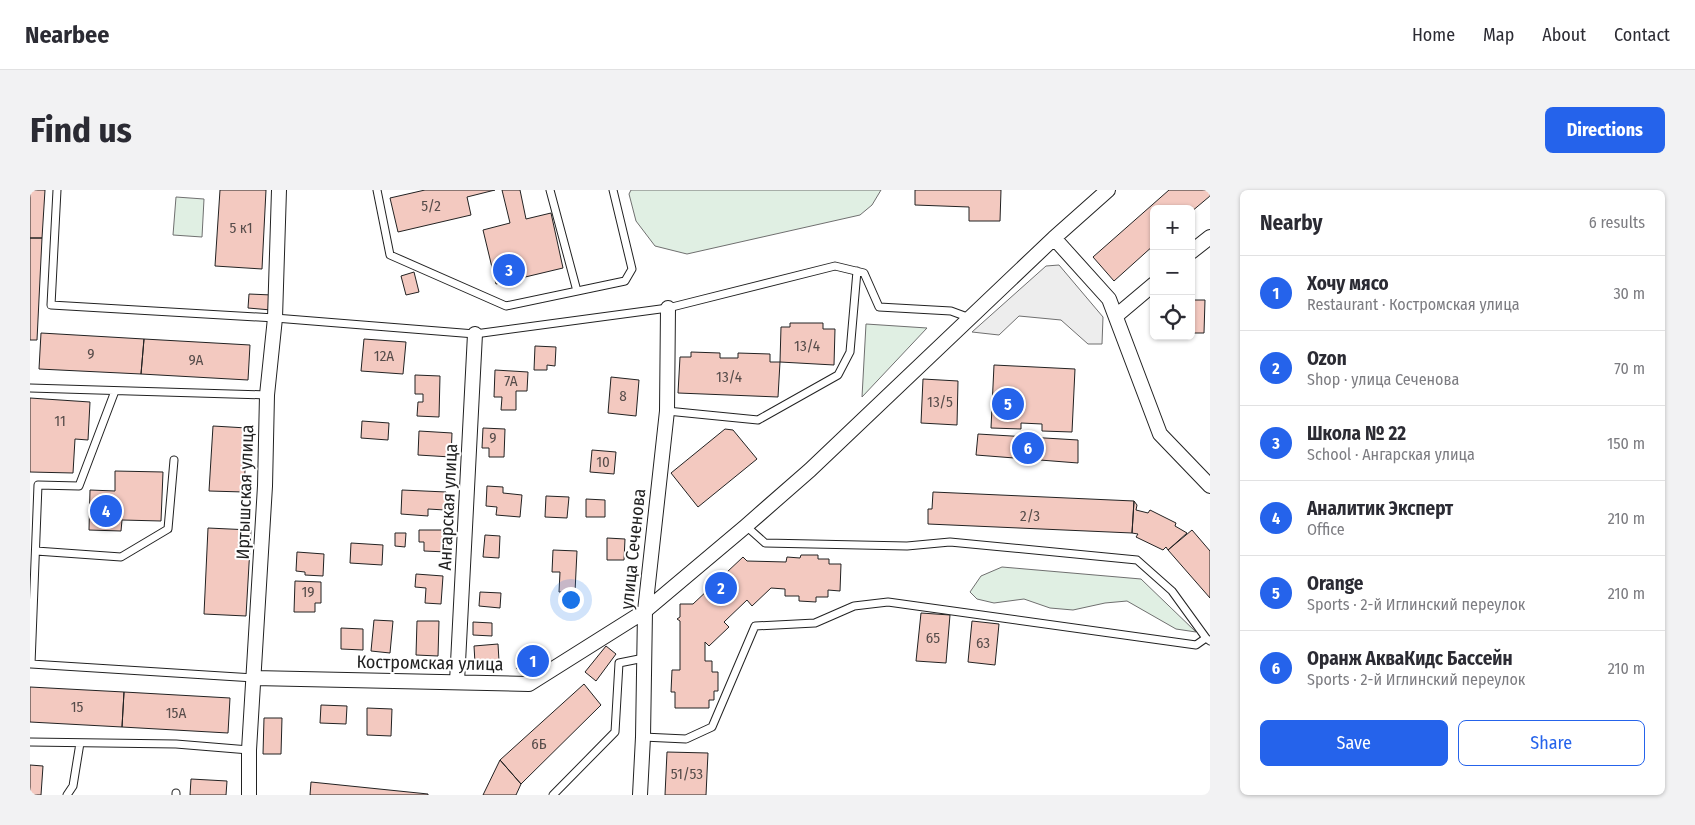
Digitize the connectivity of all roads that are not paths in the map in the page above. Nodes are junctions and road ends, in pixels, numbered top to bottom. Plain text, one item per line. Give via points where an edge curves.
1 (57, 190) edge
2 (279, 190) edge
3 (377, 190) edge
4 (550, 190) edge
5 (613, 190) edge
6 (1108, 190) edge
7 (1210, 236) edge
8 (1054, 238) junction
9 (1193, 250) edge
10 (857, 271) junction
11 (1150, 287) edge
12 (577, 292) junction
13 (668, 308) junction
14 (1116, 316) junction
15 (274, 318) junction
16 (970, 318) junction
17 (475, 334) junction
18 (30, 388) edge
19 (115, 391) junction
20 (267, 395) junction
21 (667, 411) junction
22 (174, 460) dead end
23 (1210, 486) edge
24 (746, 526) junction
25 (36, 551) junction
26 (645, 611) junction
27 (1208, 640) edge
28 (644, 658) junction
29 (254, 678) junction
30 (457, 682) junction
31 (643, 737) junction
32 (30, 742) edge
33 (80, 743) junction
34 (249, 750) junction
35 (67, 795) edge
36 (249, 795) edge
37 (553, 795) edge
38 (640, 795) edge

1 - 15 lane via 51,305
2 - 15 street, Иртышская улица
3 - 12 lane via 390,255 506,306
4 - 12 lane
5 - 12 lane via 632,269 625,281
6 - 8 street, Костромская улица
7 - 9 street
8 - 14 street via 1109,299
8 - 16 street, Костромская улица
10 - 13 lane via 836,266
10 - 16 lane via 864,273 879,307 951,312
10 - 21 lane via 850,352 838,375 758,420
11 - 14 street
13 - 17 lane
13 - 21 street, улица Сеченова
14 - 23 street via 1160,434
15 - 17 lane
15 - 20 street, Иртышская улица
16 - 24 street, Костромская улица via 810,470
17 - 30 street, Ангарская улица
18 - 19 lane
19 - 20 lane
19 - 25 lane via 79,486 38,485
20 - 29 street, Иртышская улица
21 - 26 street, улица Сеченова
22 - 25 lane via 168,529 121,557
24 - 26 street, Костромская улица
24 - 27 lane via 765,542 908,546 950,542 1137,560 1172,591
25 - 29 lane via 31,664
26 - 28 street, улица Сеченова
26 - 30 street, Костромская улица via 529,684
27 - 31 lane via 1196,645 888,602 854,606 815,623 755,626 712,727 686,739
28 - 31 street, улица Сеченова
28 - 37 lane via 619,663 615,732
29 - 30 street, Костромская улица
29 - 34 street, Иртышская улица
31 - 38 street, улица Сеченова
32 - 33 lane
33 - 34 lane via 176,744
33 - 35 lane via 73,786
34 - 36 street, Иртышская улица

